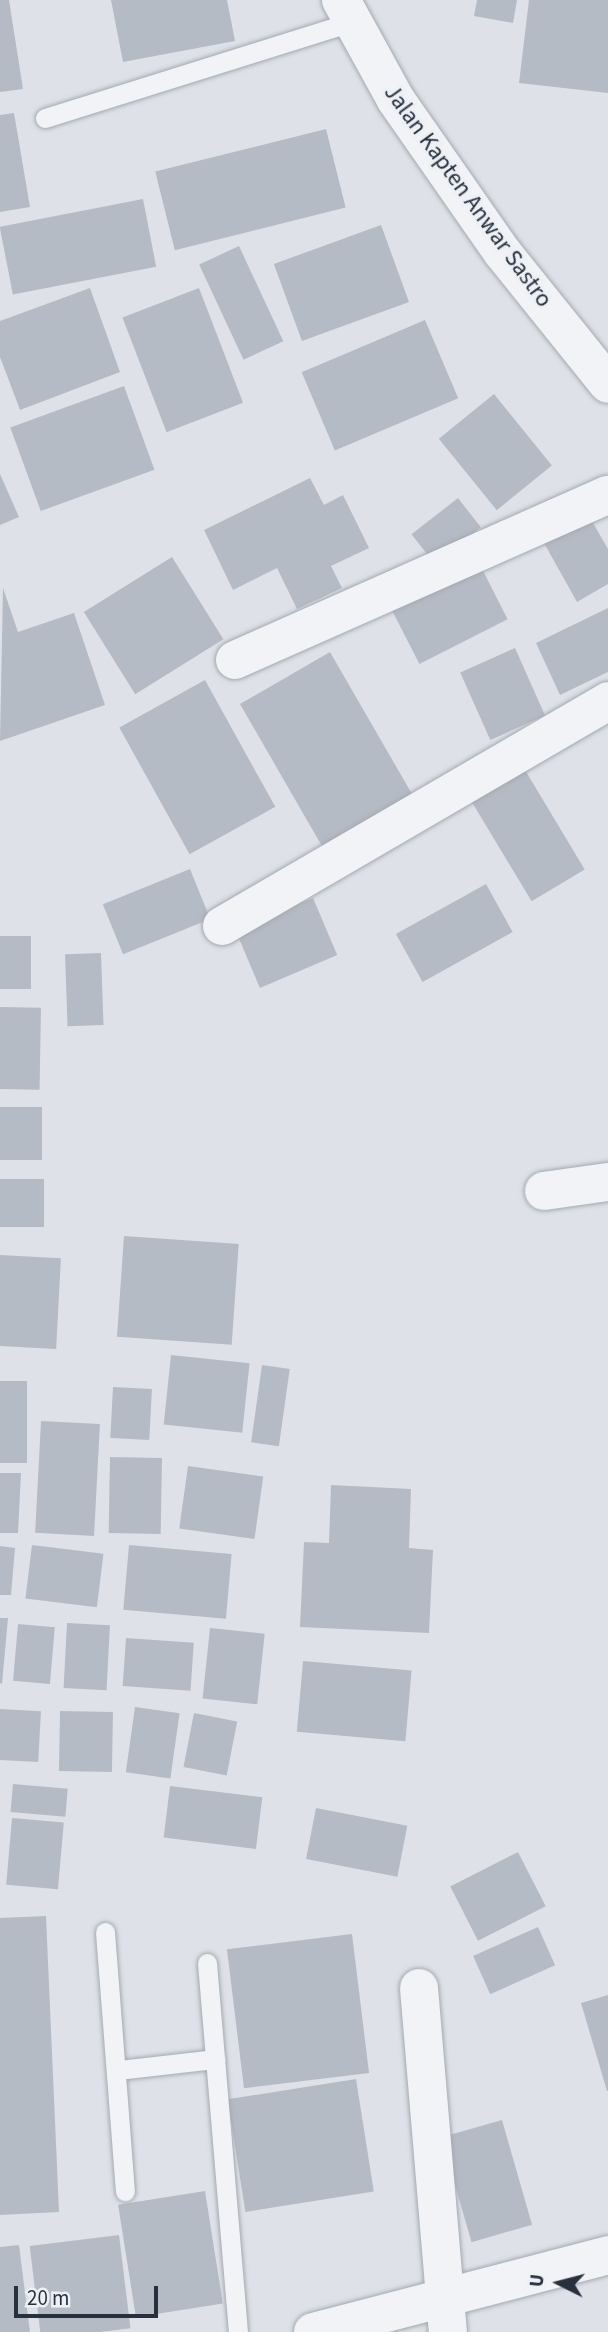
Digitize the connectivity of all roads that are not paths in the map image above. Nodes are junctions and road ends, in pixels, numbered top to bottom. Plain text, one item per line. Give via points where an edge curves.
1 (346, 11) edge
2 (45, 118) dead end
3 (608, 384) edge
4 (608, 495) edge
5 (235, 660) dead end
6 (608, 701) edge
7 (222, 926) dead end
8 (608, 1182) edge
9 (544, 1191) dead end
10 (106, 1932) dead end
11 (207, 1963) dead end
12 (419, 1988) dead end
13 (215, 2059) junction
14 (118, 2070) junction
15 (125, 2191) dead end
16 (608, 2255) edge
17 (447, 2315) edge
18 (238, 2332) edge
19 (313, 2332) edge

1 - 2 lane
1 - 3 street, Jalan Kapten Anwar Sastro via 396,100 502,252
4 - 5 street
6 - 7 street
8 - 9 street
10 - 14 lane
11 - 13 lane
12 - 17 street
13 - 14 lane
13 - 18 lane
14 - 15 lane
16 - 17 street via 499,2282
17 - 19 street

